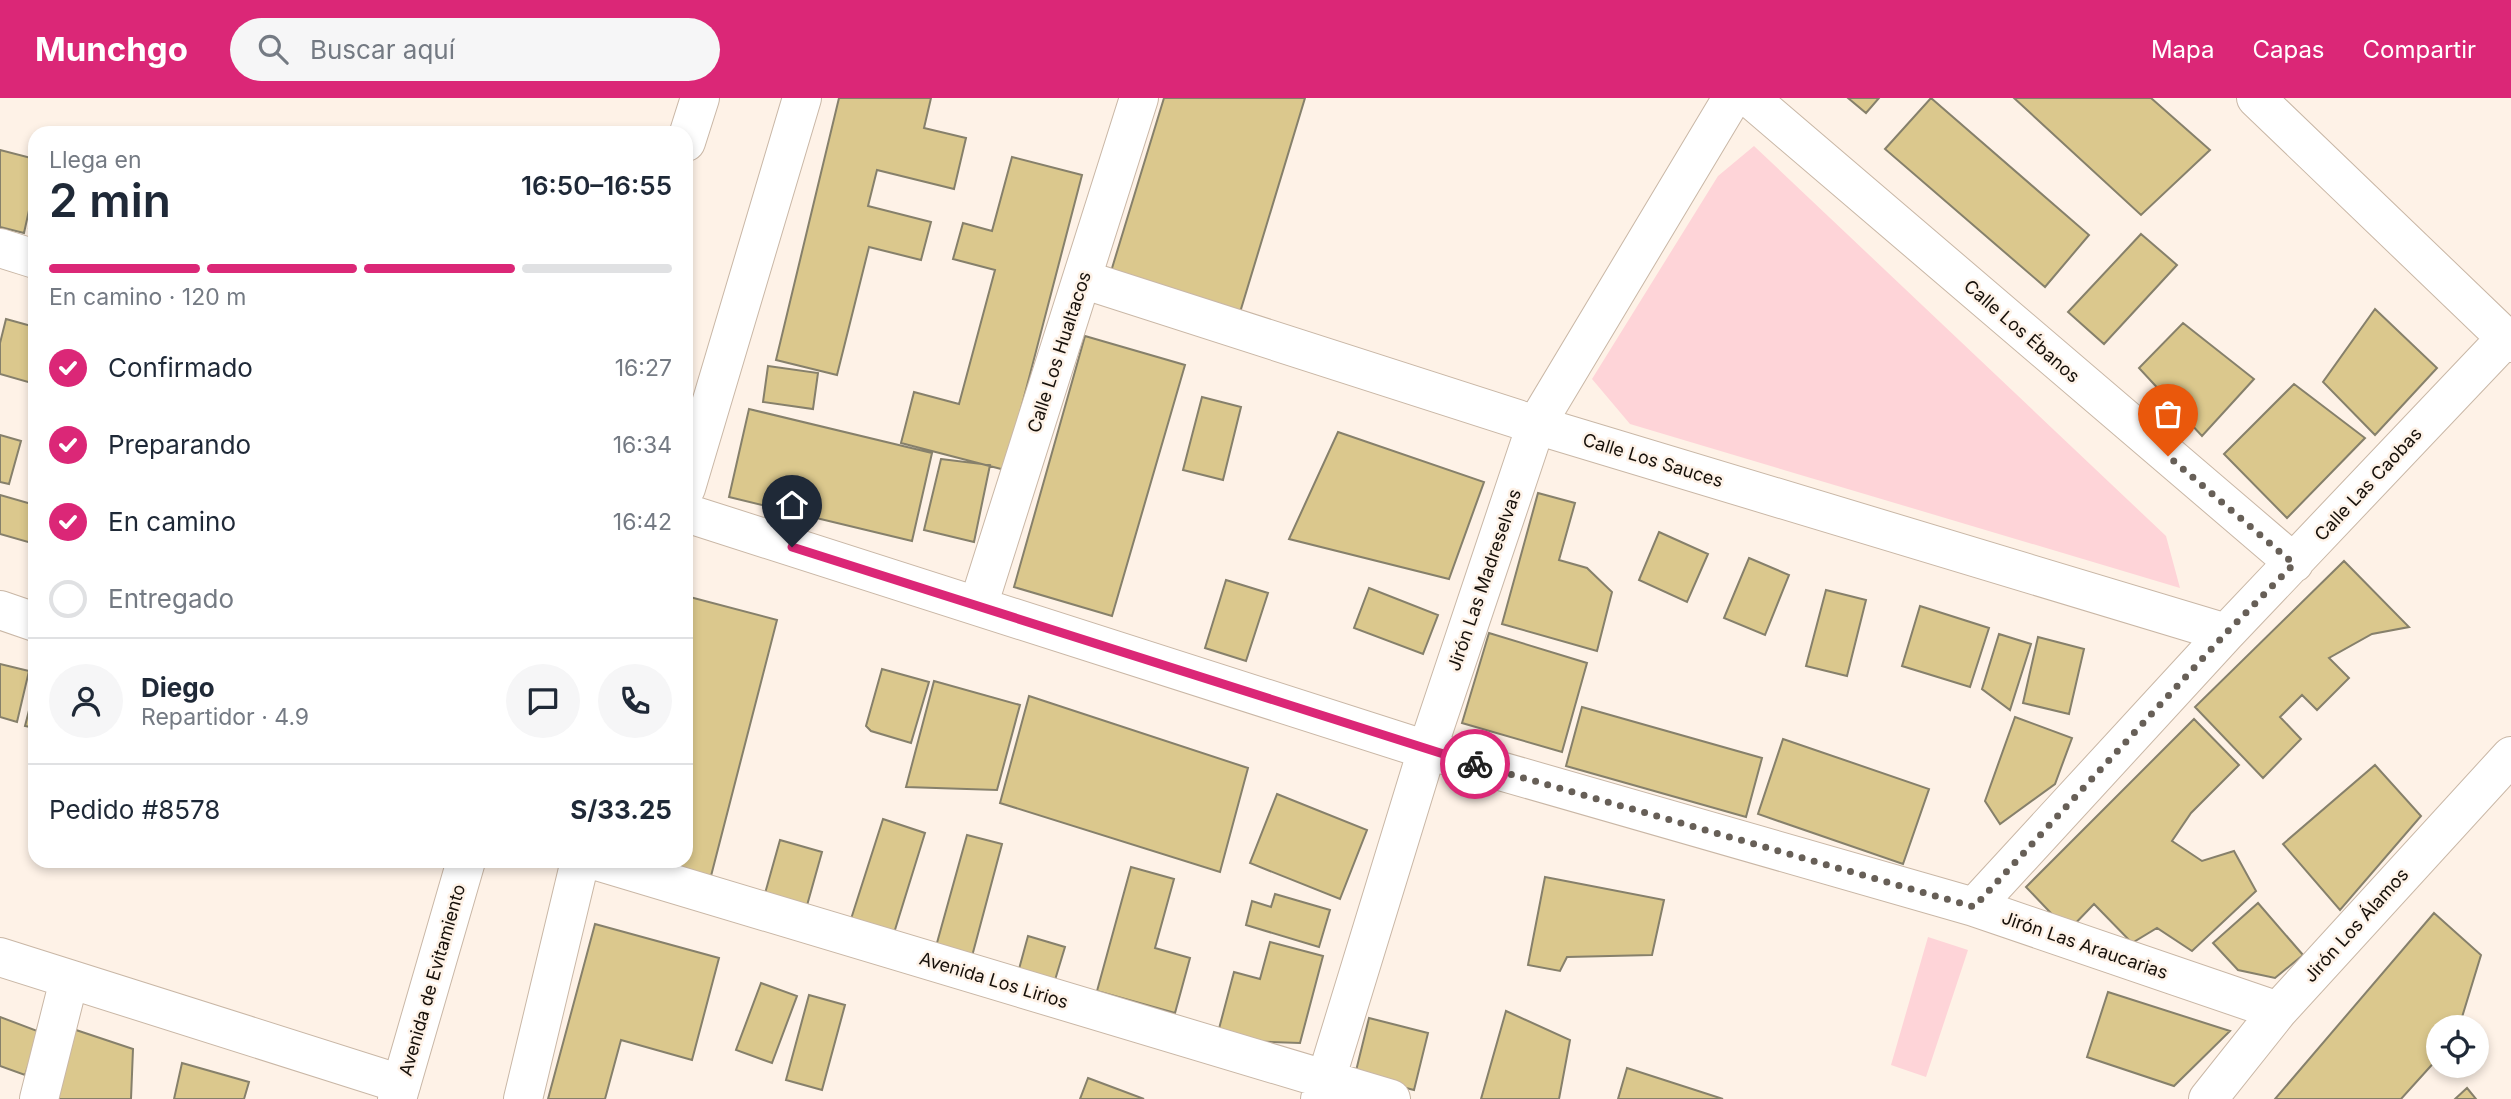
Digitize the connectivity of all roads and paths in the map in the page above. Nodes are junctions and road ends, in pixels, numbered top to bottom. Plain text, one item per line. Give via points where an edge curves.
1 (700, 98) edge
2 (802, 98) edge
3 (1139, 98) edge
4 (1732, 98) edge
5 (1750, 98) edge
6 (2256, 98) edge
7 (691, 126) edge
8 (0, 248) edge
9 (28, 257) edge
10 (1082, 279) junction
11 (2508, 340) edge
12 (1536, 425) junction
13 (693, 464) edge
14 (693, 515) edge
15 (2294, 564) junction
16 (978, 606) junction
17 (0, 610) edge
18 (28, 620) edge
19 (2226, 633) junction
20 (1427, 750) junction
21 (2511, 756) edge
22 (464, 868) edge
23 (578, 868) edge
24 (619, 868) edge
25 (1974, 907) junction
26 (0, 957) edge
27 (69, 979) junction
28 (2278, 1011) junction
29 (1322, 1089) edge
30 (399, 1092) edge
31 (39, 1099) edge
32 (523, 1099) edge
33 (1391, 1099) edge
34 (2208, 1099) edge

1 - 7 street
2 - 13 street
3 - 10 street, Calle Los Hualtacos
4 - 12 street, Jirón Las Madreselvas
5 - 15 street, Calle Los Ébanos
6 - 11 street
8 - 9 street
10 - 12 street, Calle Los Sauces
10 - 16 street, Calle Los Hualtacos
11 - 15 street, Calle Las Caobas
12 - 19 street, Calle Los Sauces
12 - 20 street, Jirón Las Madreselvas
14 - 16 street, Jirón Las Araucarias
15 - 19 street, Calle Las Caobas
16 - 20 street, Jirón Las Araucarias
17 - 18 street
19 - 25 street, Calle Las Caobas
20 - 25 street, Jirón Las Araucarias
20 - 29 street, Jirón Las Madreselvas
21 - 28 street, Jirón Los Álamos
22 - 30 street, Avenida de Evitamiento
23 - 32 street
24 - 29 street, Avenida Los Lirios
25 - 28 street, Jirón Las Araucarias
26 - 27 street
27 - 30 street
27 - 31 street
28 - 34 street, Jirón Los Álamos
29 - 33 street, Avenida Los Lirios

